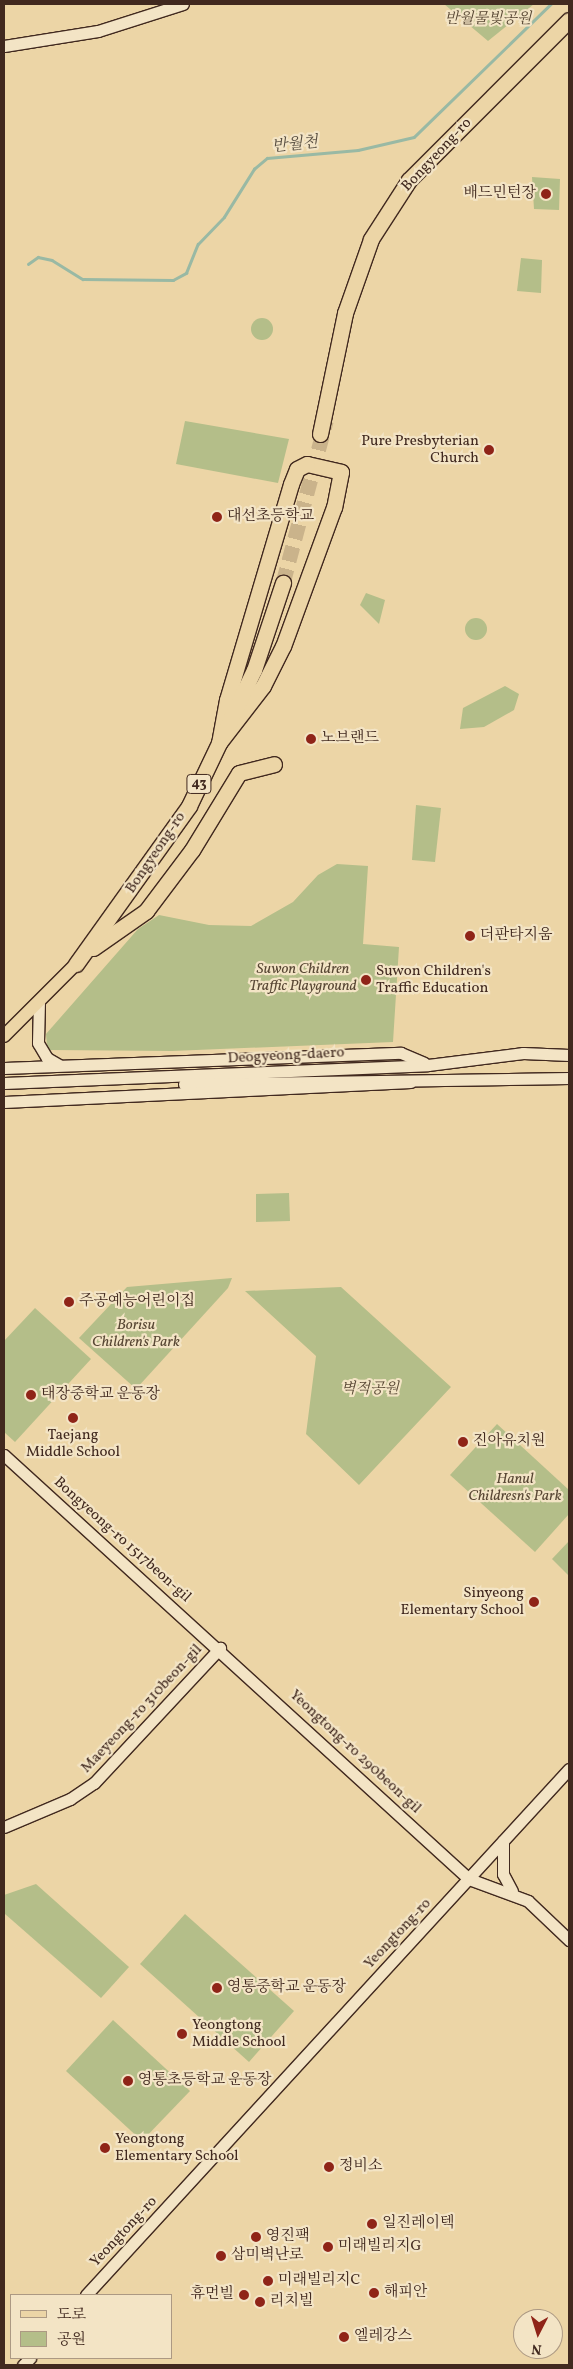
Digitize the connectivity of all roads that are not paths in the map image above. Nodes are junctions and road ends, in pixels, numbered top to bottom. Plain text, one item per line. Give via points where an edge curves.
1 (184, 4) edge
2 (569, 20) edge
3 (4, 46) edge
4 (320, 434) tunnel mouth
5 (283, 583) tunnel mouth
6 (219, 743) junction
7 (274, 764) dead end
8 (79, 960) junction
9 (39, 1001) junction
10 (4, 1036) edge
11 (569, 1055) edge
12 (428, 1065) junction
13 (61, 1066) junction
14 (4, 1068) edge
15 (320, 1074) junction
16 (429, 1077) junction
17 (569, 1078) edge
18 (4, 1083) edge
19 (4, 1090) edge
20 (4, 1102) edge
21 (4, 1455) edge
22 (220, 1648) junction
23 (569, 1769) edge
24 (4, 1827) edge
25 (502, 1841) junction
26 (470, 1879) junction
27 (512, 1891) junction
28 (569, 1940) edge
29 (87, 2294) edge

1 - 3 main road via 98,31
2 - 4 highway, Bongyeong-ro via 409,180 371,239 345,313
5 - 6 highway, Bongyeong-ro / 43 via 254,670
6 - 6 highway via 263,686 283,646 334,507 341,472 334,467 307,464 296,469 227,700
6 - 8 highway, Bongyeong-ro / 43 via 189,806
7 - 8 highway via 239,774 192,850 146,911
8 - 9 main road, Bongyeong-ro / 43
9 - 10 main road, Bongyeong-ro / 43
9 - 13 main road via 38,1043 47,1058
11 - 12 main road, Deogyeong-daero via 499,1054
12 - 13 main road via 401,1053
12 - 15 main road, Deogyeong-daero
13 - 14 main road
15 - 16 main road, Deogyeong-daero
15 - 18 main road, Deogyeong-daero
15 - 19 main road, Deogyeong-daero
16 - 17 main road, Deogyeong-daero
16 - 20 main road via 397,1086
21 - 22 main road, Bongyeong-ro 1517beon-gil
22 - 24 main road, Maeyeong-ro 310beon-gil via 94,1783 70,1799
22 - 26 main road, Yeongtong-ro 290beon-gil
23 - 25 main road, Yeongtong-ro
25 - 26 main road, Yeongtong-ro
25 - 27 main road via 503,1874
26 - 27 main road
26 - 29 main road, Yeongtong-ro
27 - 28 main road via 534,1905

